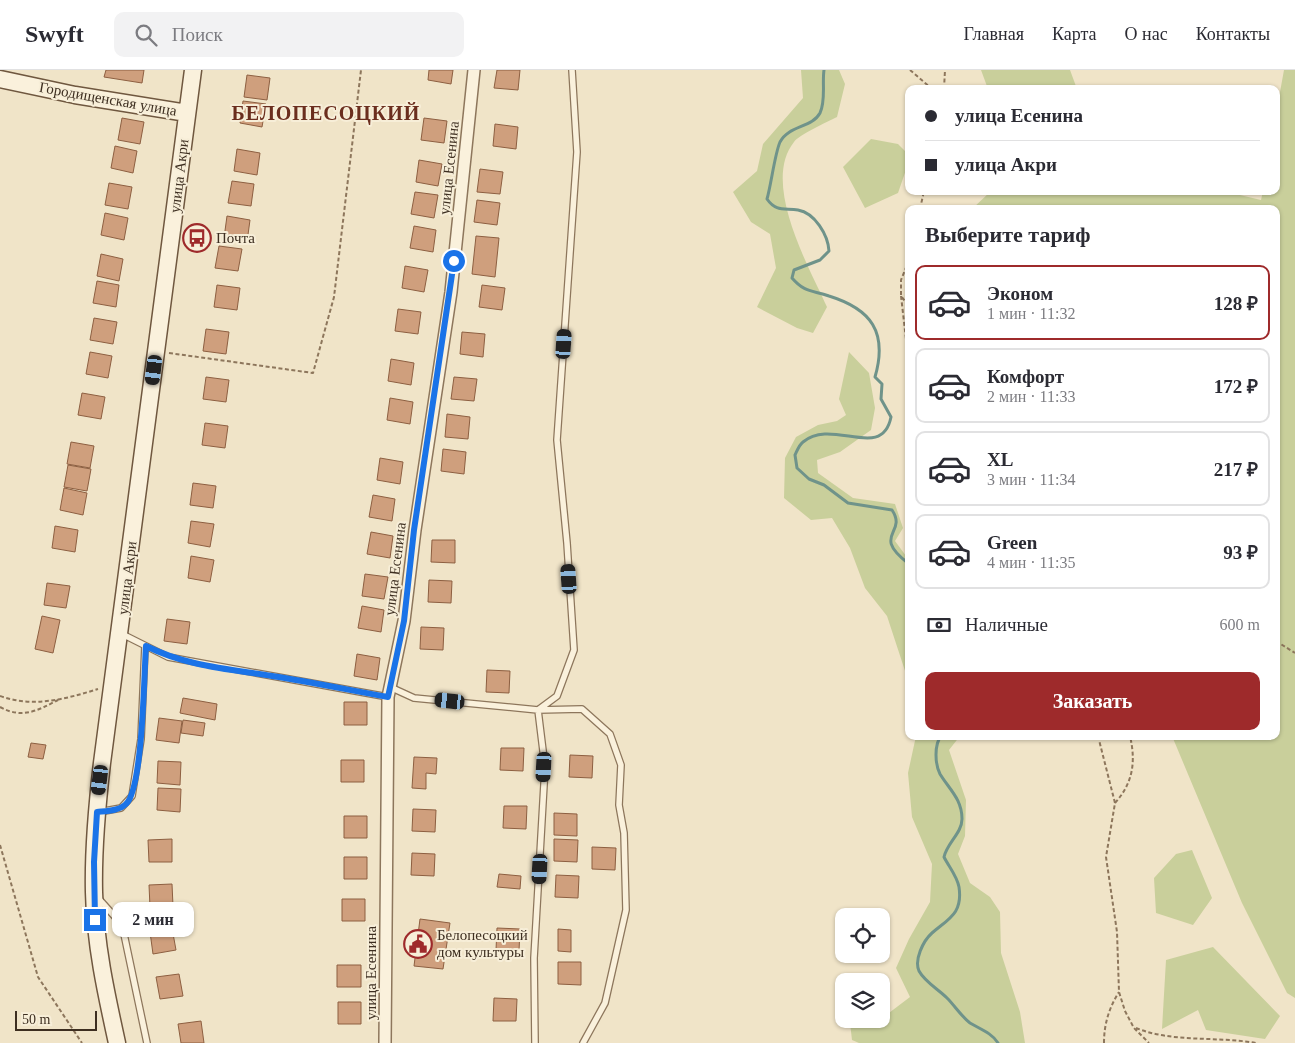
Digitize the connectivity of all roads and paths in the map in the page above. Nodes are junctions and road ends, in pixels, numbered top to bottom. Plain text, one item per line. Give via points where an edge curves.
1 (193, 70) edge
2 (361, 70) edge
3 (474, 70) edge
4 (572, 70) edge
5 (910, 70) edge
6 (946, 70) edge
7 (0, 79) edge
8 (927, 85) edge
9 (944, 85) edge
10 (188, 113) junction
11 (905, 270) edge
12 (901, 296) junction
13 (905, 301) edge
14 (905, 330) edge
15 (156, 351) junction
16 (120, 634) junction
17 (1280, 644) edge
18 (146, 646) junction
19 (1295, 653) edge
20 (113, 684) junction
21 (389, 692) junction
22 (0, 696) edge
23 (59, 700) junction
24 (0, 707) edge
25 (538, 710) junction
26 (1099, 740) edge
27 (1131, 740) edge
28 (1115, 803) junction
29 (97, 812) junction
30 (0, 845) edge
31 (94, 893) junction
32 (1119, 992) junction
33 (1134, 1028) junction
34 (82, 1043) edge
35 (117, 1043) edge
36 (148, 1043) edge
37 (386, 1043) edge
38 (535, 1043) edge
39 (583, 1043) edge
40 (1104, 1043) edge
41 (1149, 1043) edge
42 (1256, 1043) edge

1 - 10 main road, улица Акри
2 - 15 path via 334,297 313,373
3 - 21 street, улица Есенина via 451,292 414,530 404,621
4 - 25 lane via 577,152 557,440 574,650 558,696
5 - 8 path
6 - 9 path
7 - 10 main road, Городищенская улица
10 - 15 main road, улица Акри
11 - 12 path
12 - 13 path
12 - 14 path
15 - 16 main road, улица Акри
16 - 18 lane
16 - 20 main road, улица Акри
17 - 19 path
18 - 21 lane via 168,657 208,666
18 - 29 lane via 141,739 132,796 121,808
20 - 23 path
20 - 29 main road, улица Акри
21 - 25 lane via 414,698
21 - 37 street, улица Есенина
22 - 23 path via 24,702
23 - 24 path via 34,713 20,714
25 - 38 lane via 544,767 534,958
25 - 39 lane via 582,710 610,734 621,766 619,805 624,833 626,910 605,1002
26 - 28 path
27 - 28 path via 1134,753 1131,772 1126,790
28 - 32 path via 1106,858 1117,932
29 - 31 main road, улица Акри
30 - 34 path via 38,977
31 - 35 main road, улица Акри via 102,969
31 - 36 lane via 116,918 124,934
32 - 33 path
32 - 40 path via 1111,1004
33 - 41 path
33 - 42 path via 1166,1036

